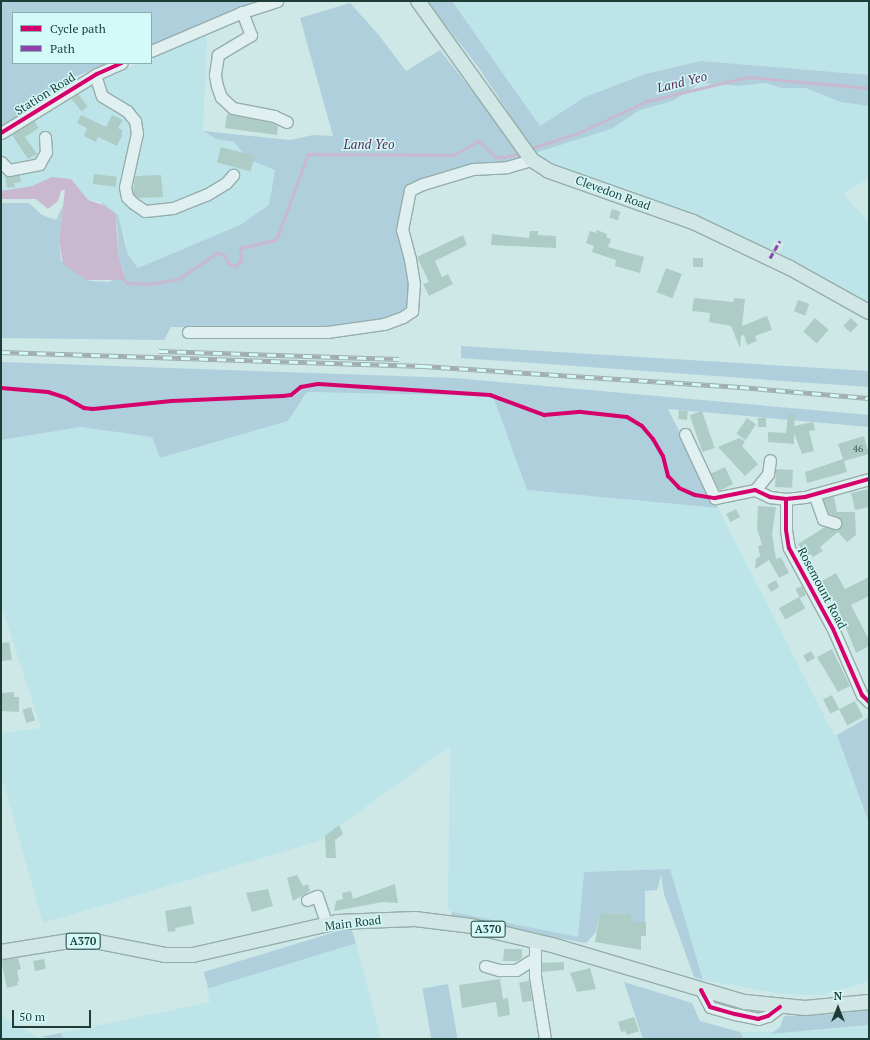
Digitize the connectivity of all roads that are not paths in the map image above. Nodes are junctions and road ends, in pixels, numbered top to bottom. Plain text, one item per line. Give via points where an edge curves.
1 (277, 1) edge
2 (418, 1) edge
3 (242, 12) junction
4 (152, 51) edge
5 (120, 64) edge
6 (95, 75) junction
7 (287, 122) dead end
8 (1, 133) edge
9 (45, 137) dead end
10 (526, 154) junction
11 (1, 162) edge
12 (233, 175) dead end
13 (869, 312) edge
14 (188, 332) dead end
15 (685, 434) dead end
16 (770, 460) dead end
17 (869, 479) edge
18 (755, 490) junction
19 (814, 494) junction
20 (786, 499) junction
21 (835, 523) dead end
22 (869, 702) edge
23 (307, 900) dead end
24 (327, 925) junction
25 (534, 940) junction
26 (1, 952) edge
27 (535, 958) junction
28 (485, 966) dead end
29 (869, 1002) edge
30 (545, 1039) edge

1 - 3 street
2 - 10 main road, Clevedon Road
3 - 4 street
3 - 7 street via 251,35 218,55 215,75 221,97 233,108 274,116
5 - 6 street, Station Road
6 - 8 street, Station Road
6 - 12 street via 102,96 127,111 135,121 137,133 125,187 127,197 145,211 173,208 206,195 226,183
9 - 11 street via 46,152 39,164 9,170
10 - 13 main road, Clevedon Road via 549,170 699,225 790,268
10 - 14 street via 507,166 473,169 410,190 402,230 414,284 412,311 403,317 384,324 327,332
15 - 18 street via 715,498
16 - 18 street via 768,474
17 - 19 street
18 - 20 street via 770,497
19 - 20 street
19 - 21 street via 823,520
20 - 22 street, Rosemount Road via 789,548 833,629 862,695
23 - 24 street via 317,896
24 - 25 main road, Main Road / A370 via 415,919 471,926
24 - 26 main road, Main Road / A370 via 193,955 165,955 99,942 69,941
25 - 27 street
25 - 29 main road, Main Road / A370 via 746,1002 805,1008
27 - 28 street via 516,970 499,970
27 - 30 street

